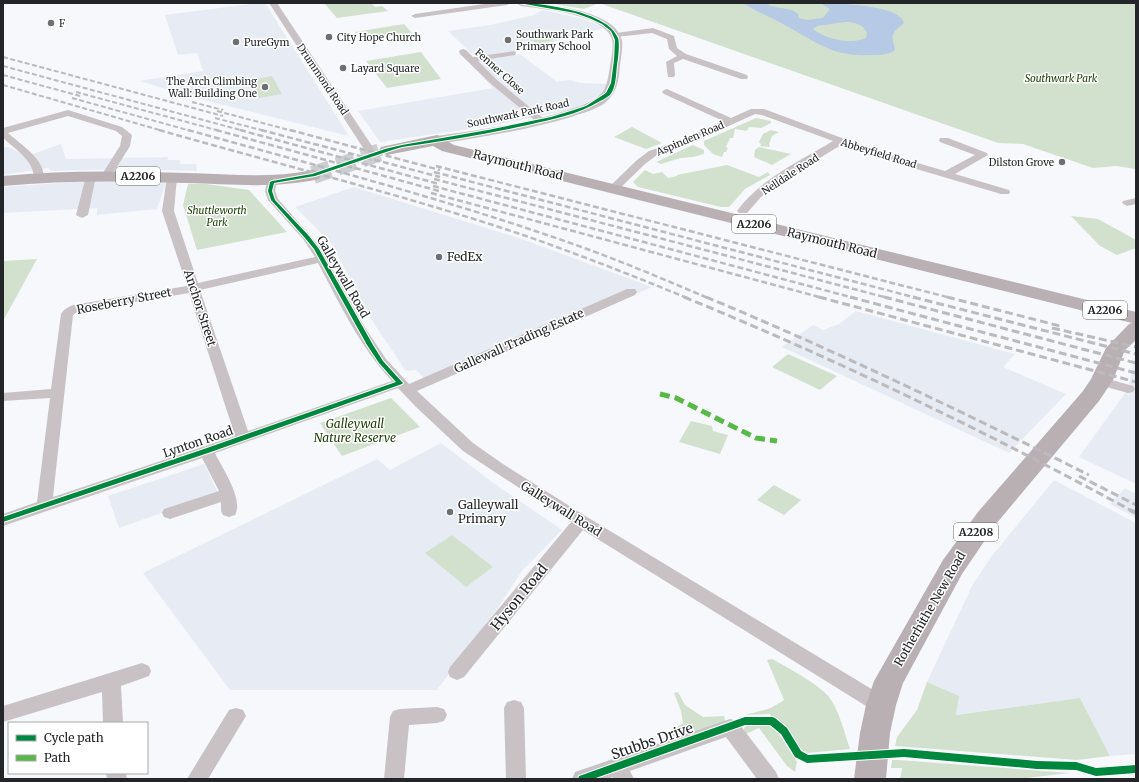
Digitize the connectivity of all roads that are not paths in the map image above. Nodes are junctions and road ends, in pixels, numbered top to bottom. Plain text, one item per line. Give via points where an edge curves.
1 (273, 3) edge
2 (507, 3) edge
3 (522, 3) edge
4 (415, 16) dead end
5 (616, 34) junction
6 (463, 52) dead end
7 (512, 53) dead end
8 (683, 56) junction
9 (471, 60) junction
10 (755, 73) dead end
11 (671, 75) dead end
12 (744, 77) junction
13 (732, 82) dead end
14 (668, 92) dead end
15 (704, 96) dead end
16 (689, 102) junction
17 (754, 111) joint
18 (541, 121) junction
19 (730, 121) junction
20 (3, 132) edge
21 (437, 140) junction
22 (944, 140) dead end
23 (840, 142) junction
24 (380, 152) joint
25 (947, 174) junction
26 (313, 175) tunnel mouth
27 (99, 176) junction
28 (39, 177) junction
29 (172, 177) junction
30 (3, 181) edge
31 (272, 182) junction
32 (613, 189) junction
33 (1005, 192) dead end
34 (743, 211) dead end
35 (82, 215) dead end
36 (322, 259) junction
37 (194, 288) junction
38 (631, 292) dead end
39 (1136, 318) edge
40 (1136, 328) edge
41 (1101, 382) junction
42 (403, 387) junction
43 (1128, 389) dead end
44 (58, 393) junction
45 (3, 397) edge
46 (243, 438) junction
47 (206, 451) junction
48 (228, 494) junction
49 (45, 505) junction
50 (229, 511) dead end
51 (170, 513) dead end
52 (3, 520) edge
53 (581, 522) junction
54 (142, 671) dead end
55 (457, 672) dead end
56 (111, 681) junction
57 (881, 705) junction
58 (514, 708) dead end
59 (3, 714) edge
60 (437, 715) dead end
61 (236, 716) dead end
62 (113, 722) edge
63 (620, 772) edge
64 (197, 779) edge
65 (394, 779) edge
66 (516, 779) edge
67 (582, 779) edge
68 (769, 779) edge
69 (870, 779) edge

1 - 24 street, Drummond Road
2 - 4 street
3 - 5 street via 590,17 603,23
5 - 8 street via 653,30 671,38 673,49
5 - 18 street, Southwark Park Road via 611,90 608,94 582,109
6 - 9 street, Fenner Close
7 - 9 street
8 - 11 street via 670,62
8 - 12 street
9 - 18 street, Fenner Close
10 - 12 street
12 - 13 street
14 - 16 street
15 - 16 street
16 - 19 street
17 - 19 street, Aspinden Road
17 - 23 street, Abbeyfield Road via 764,112
18 - 21 street, Southwark Park Road
19 - 32 street, Aspinden Road via 653,154
20 - 27 street via 68,113 119,129 127,135 126,146
20 - 28 street via 35,164
21 - 24 main road, Southwark Park Road
21 - 32 main road, Raymouth Road / A2206 via 448,148
22 - 25 street via 983,155
23 - 25 street, Abbeyfield Road
23 - 34 street, Nelldale Road via 775,181 757,195
25 - 33 street, Abbeyfield Road
26 - 31 main road, A2206
27 - 28 main road, A2206
27 - 29 main road, A2206
27 - 35 street
28 - 30 main road, A2206
29 - 31 main road, A2206
29 - 37 street, Anchor Street via 168,211
31 - 36 street, Galleywall Road via 270,191 273,200 307,237
32 - 39 main road, Raymouth Road / A2206
36 - 37 street, Roseberry Street
36 - 42 street, Galleywall Road via 370,346
37 - 44 street, Roseberry Street via 73,309 67,314
37 - 46 street, Anchor Street
38 - 42 street, Gallewall Trading Estate
40 - 41 main road, Rotherhithe New Road / A2208 via 1116,348
41 - 43 street
41 - 57 main road, Rotherhithe New Road / A2208 via 1022,476 952,567 889,681
42 - 46 street, Lynton Road
42 - 53 street, Galleywall Road via 468,446
44 - 45 street
44 - 49 street, Roseberry Street
46 - 47 street, Lynton Road
47 - 48 street
47 - 49 street, Lynton Road
48 - 50 street
48 - 51 street
49 - 52 street, Lynton Road
53 - 55 street, Hyson Road
53 - 57 street, Galleywall Road
54 - 56 street
56 - 59 street
56 - 62 street
57 - 69 main road, Rotherhithe New Road / A2208
58 - 66 street
60 - 65 street via 400,717
61 - 64 street
63 - 67 street, Stubbs Drive
63 - 68 street, Stubbs Drive via 730,727

